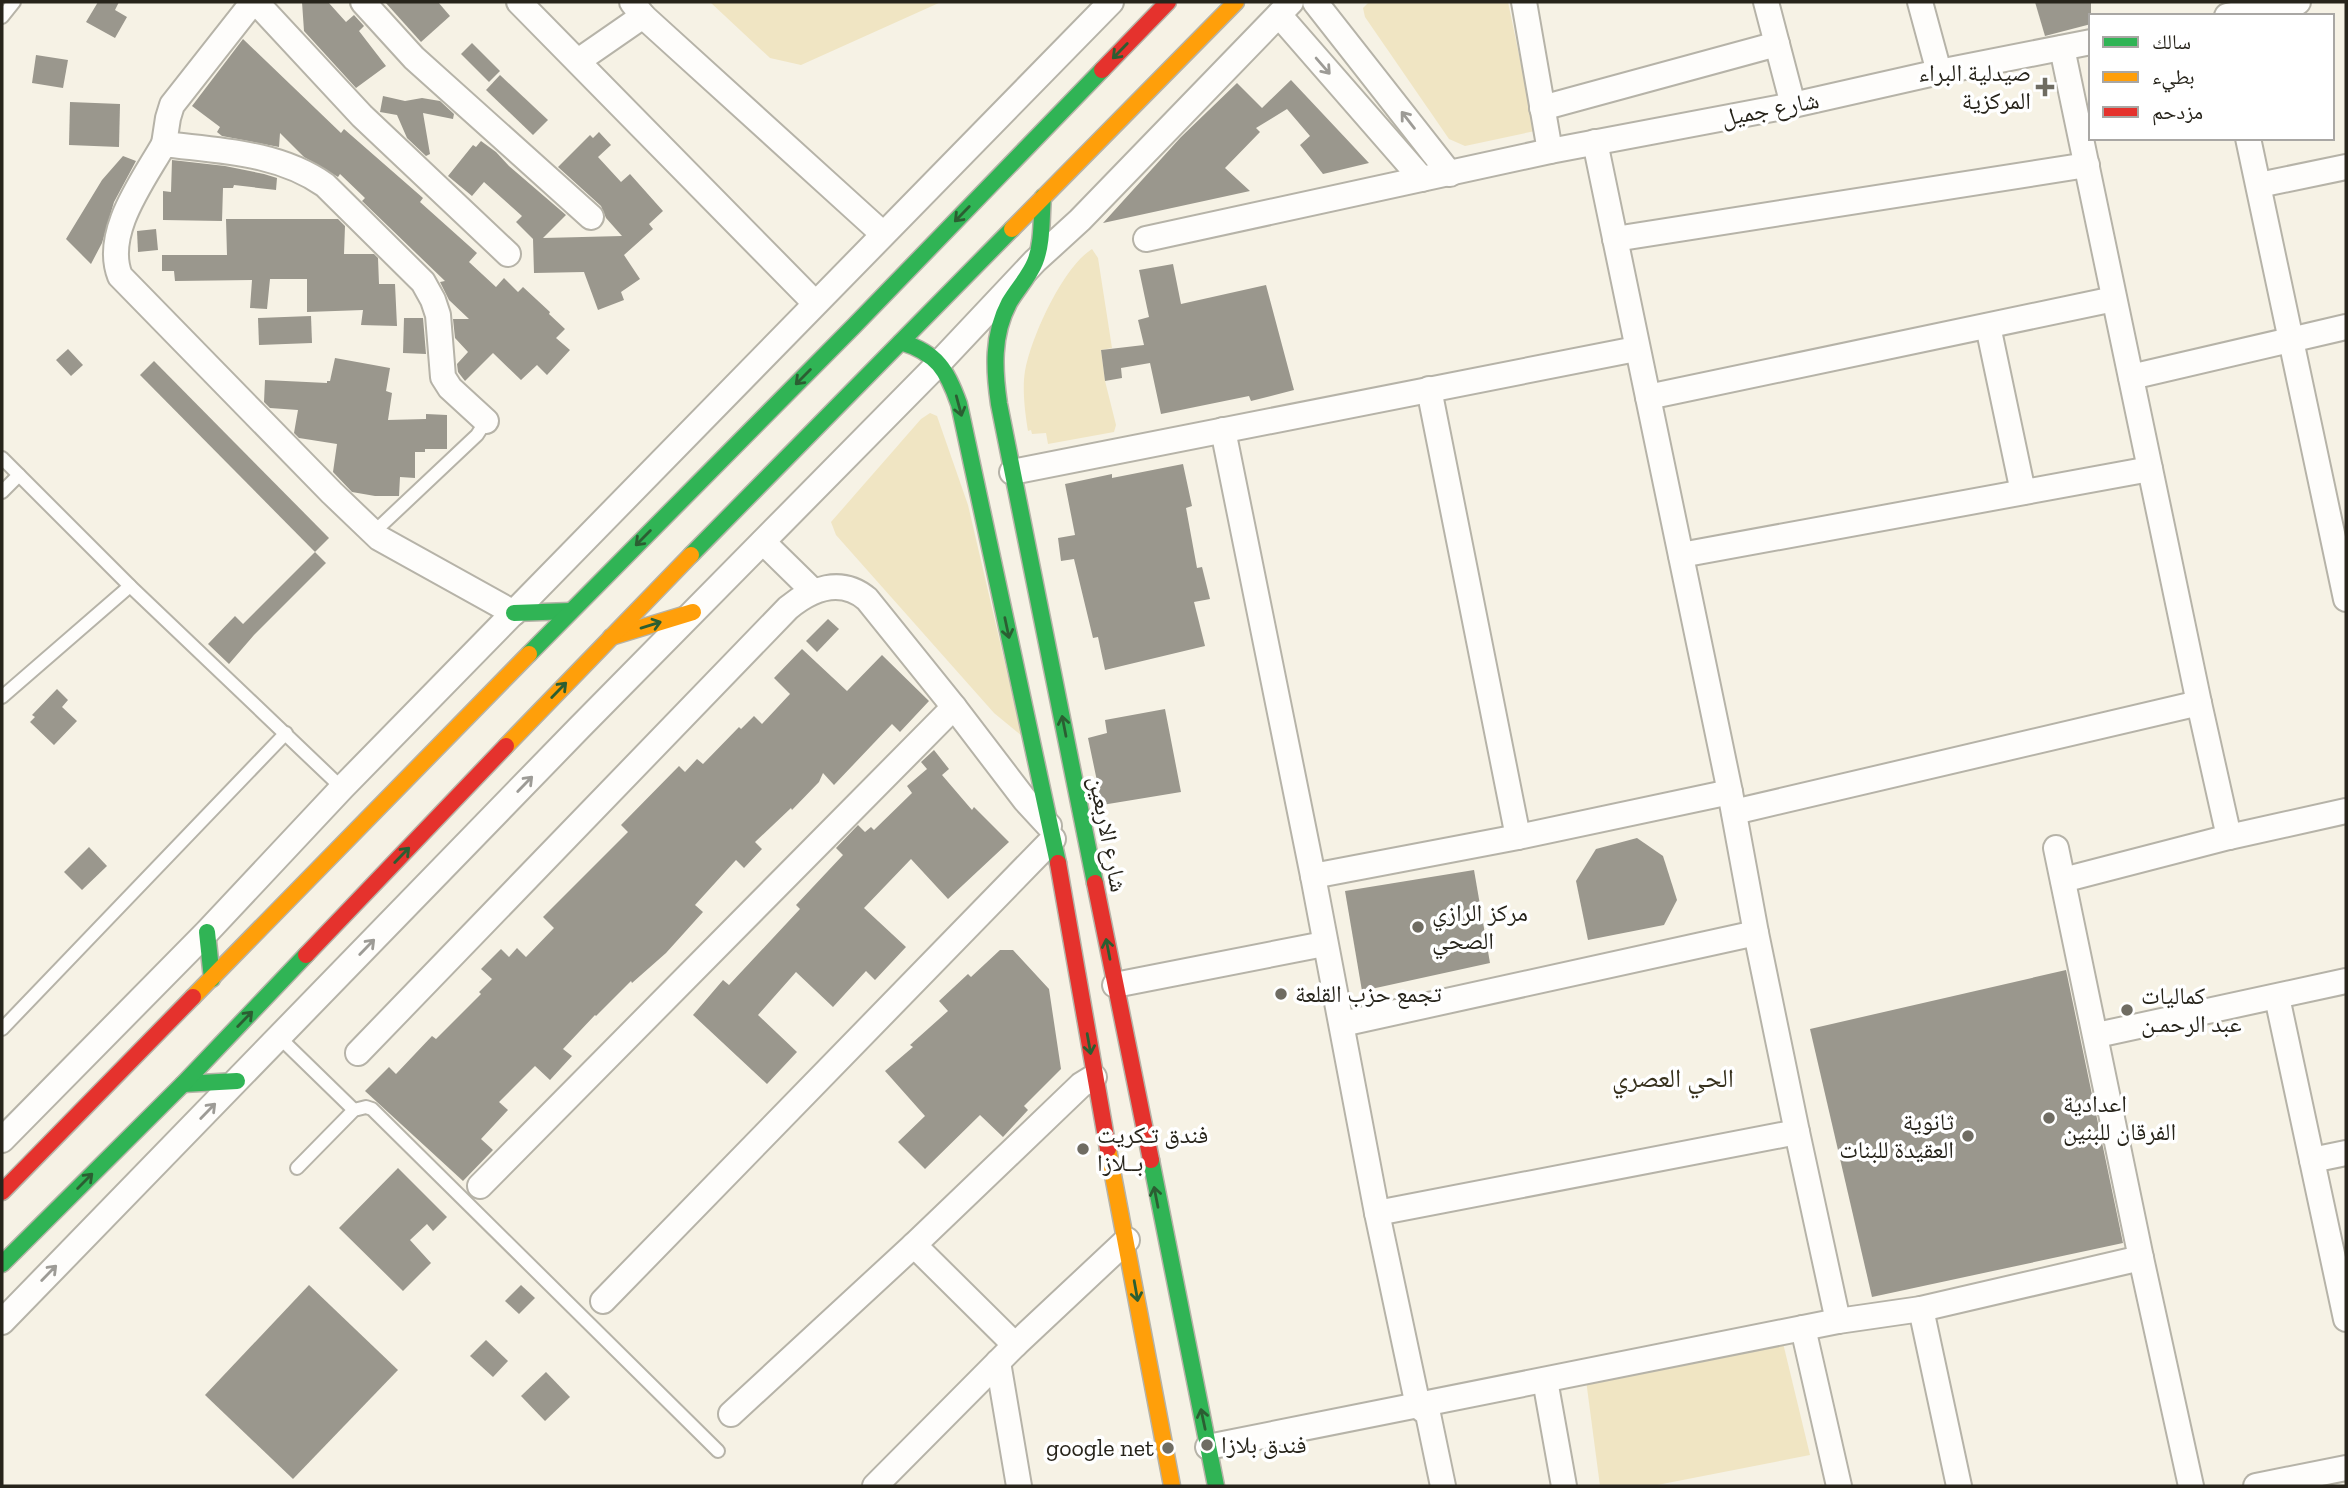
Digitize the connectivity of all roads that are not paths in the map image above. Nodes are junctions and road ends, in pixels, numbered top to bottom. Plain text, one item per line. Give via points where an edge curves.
1 (14, 2) edge
2 (254, 2) edge
3 (363, 2) edge
4 (519, 2) edge
5 (1111, 2) edge
6 (1168, 2) edge
7 (1236, 2) edge
8 (1315, 2) edge
9 (1524, 2) edge
10 (1766, 2) edge
11 (1920, 2) edge
12 (2298, 2) edge
13 (2258, 6) edge
14 (1285, 8) edge
15 (637, 9) edge
16 (2233, 14) edge
17 (2, 17) edge
18 (2089, 42) edge
19 (1777, 44) junction
20 (2062, 48) junction
21 (578, 61) junction
22 (1939, 72) junction
23 (1793, 106) junction
24 (1542, 108) junction
25 (2248, 140) edge
26 (1595, 142) junction
27 (164, 144) junction
28 (1550, 151) junction
29 (2087, 165) junction
30 (2346, 167) edge
31 (1450, 174) junction
32 (1422, 179) junction
33 (2259, 185) junction
34 (1043, 197) junction
35 (591, 217) dead end
36 (883, 234) junction
37 (1146, 239) dead end
38 (1615, 239) junction
39 (508, 254) dead end
40 (1035, 261) junction
41 (2114, 299) junction
42 (815, 303) junction
43 (1988, 326) junction
44 (2346, 327) edge
45 (2292, 338) junction
46 (901, 342) junction
47 (1636, 349) junction
48 (939, 363) junction
49 (2131, 377) junction
50 (1429, 389) junction
51 (1648, 397) junction
52 (486, 421) joint
53 (1223, 430) junction
54 (2, 458) edge
55 (2150, 469) junction
56 (1012, 472) junction
57 (19, 475) junction
58 (2, 492) edge
59 (2023, 492) junction
60 (373, 533) junction
61 (763, 542) junction
62 (1681, 555) junction
63 (131, 586) junction
64 (813, 591) junction
65 (2346, 599) edge
66 (571, 611) junction
67 (693, 612) junction
68 (514, 613) junction
69 (609, 638) junction
70 (2, 697) edge
71 (2199, 703) junction
72 (954, 707) junction
73 (286, 733) junction
74 (342, 788) junction
75 (1732, 802) junction
76 (2346, 811) edge
77 (1518, 837) junction
78 (2229, 837) junction
79 (1066, 847) junction
80 (2056, 848) dead end
81 (1313, 876) junction
82 (2063, 880) junction
83 (207, 932) junction
84 (1756, 933) junction
85 (1324, 944) junction
86 (212, 979) junction
87 (2346, 981) edge
88 (1115, 985) junction
89 (2277, 997) junction
90 (1342, 1024) junction
91 (2, 1029) edge
92 (2096, 1035) junction
93 (279, 1037) junction
94 (358, 1053) dead end
95 (1094, 1077) junction
96 (237, 1081) junction
97 (183, 1084) junction
98 (354, 1110) junction
99 (1797, 1132) junction
100 (2, 1140) edge
101 (2346, 1153) edge
102 (2312, 1160) junction
103 (297, 1167) dead end
104 (480, 1186) dead end
105 (2, 1192) edge
106 (1377, 1213) junction
107 (1127, 1240) junction
108 (914, 1245) junction
109 (2141, 1258) junction
110 (2, 1264) edge
111 (603, 1301) dead end
112 (1921, 1309) junction
113 (2346, 1319) edge
114 (1838, 1321) junction
115 (2, 1322) edge
116 (1803, 1328) junction
117 (1007, 1354) junction
118 (1545, 1380) junction
119 (1418, 1406) junction
120 (731, 1414) dead end
121 (1208, 1447) junction
122 (718, 1451) dead end
123 (2346, 1468) edge
124 (875, 1486) edge
125 (1019, 1486) edge
126 (1172, 1486) edge
127 (1216, 1486) edge
128 (1443, 1486) edge
129 (1564, 1486) edge
130 (1839, 1486) edge
131 (1959, 1486) edge
132 (2191, 1486) edge
133 (2256, 1486) edge

1 - 17 lane
2 - 27 street via 172,106
2 - 39 street via 362,116
3 - 35 street via 414,58
4 - 21 street
5 - 36 street
6 -> 66 main road
7 - 34 main road
31 -> 8 street
9 - 24 street
10 - 19 street
11 - 22 street
12 - 13 street
13 - 16 street
14 -> 32 street
14 - 40 street
15 - 21 street
15 - 36 street
18 - 20 street, شارع جميل
19 - 23 street
19 - 24 street
20 - 22 street, شارع جميل
20 - 29 street
21 - 42 street
22 - 23 street, شارع جميل
23 - 26 street, شارع جميل
24 - 28 street
25 - 33 street
26 - 28 street, شارع جميل
26 - 38 street
27 - 52 street via 268,157 309,173 325,185 423,282 438,315 443,377
27 - 60 street via 118,230 114,252 120,276
28 - 31 street, شارع جميل
29 - 38 street
29 - 41 street
30 - 33 street
31 - 32 street, شارع جميل
32 - 37 street, شارع جميل
33 - 45 street
34 - 40 main road, شارع الاربعين
34 - 46 main road
36 - 42 street
38 - 47 street
40 - 48 street
40 - 56 main road, شارع الاربعين via 1000,322 995,347 994,372
41 - 43 street
41 - 49 street
42 - 68 street
43 - 51 street
43 - 59 street
44 - 45 street
45 - 49 street
45 - 65 street
46 - 48 main road, شارع الاربعين via 931,353
46 - 69 main road
47 - 50 street
47 - 51 street
48 - 61 street
48 -> 79 main road, شارع الاربعين via 959,404
49 - 55 street
50 - 53 street
50 - 77 street
51 - 62 street
52 - 60 lane via 477,435
53 - 56 street
53 - 81 street
54 - 57 lane
55 - 59 street
55 - 71 street
79 -> 56 main road, شارع الاربعين
57 - 58 lane
57 - 63 lane
59 - 62 street
60 - 68 street
61 - 64 street
61 - 67 street
62 - 75 street
63 - 70 lane
63 - 73 lane
64 - 72 street via 837,587 867,599
64 - 94 street via 788,608
66 - 68 main road
66 - 86 main road
69 -> 67 main road
93 -> 67 street
68 - 74 street
97 -> 69 main road
71 - 75 street
71 - 78 street
72 - 79 street
72 - 104 street
73 - 74 lane
73 - 91 lane
74 - 83 street
75 - 77 street
75 - 84 street
76 - 78 street
77 - 81 street
78 - 82 street
88 -> 79 main road, شارع الاربعين
79 -> 95 main road, شارع الاربعين
79 - 111 street
80 - 82 street
81 - 85 street
82 - 92 street
83 - 86 main road
83 - 100 street
84 - 90 street
84 - 99 street
85 - 88 street
85 - 90 street
86 - 105 main road
87 - 89 street
121 -> 88 main road, شارع الاربعين
89 - 92 street
89 - 102 street
90 - 106 street
92 - 109 street
93 - 96 street
93 - 98 lane
95 - 107 main road, شارع الاربعين
95 - 108 street
96 - 97 main road
115 -> 96 street
110 -> 97 main road
98 - 103 lane
98 - 122 lane via 372,1109
99 - 106 street
99 - 114 street
101 - 102 street
102 - 113 street
106 - 119 street
107 - 117 street
107 -> 126 main road, شارع الاربعين
108 - 117 street
108 - 120 street
109 - 112 street
109 - 132 street
112 - 114 street
112 - 131 street
114 - 116 street
116 - 118 street
116 - 130 street
117 - 124 street
117 - 125 street
118 - 119 street
118 - 129 street
119 - 121 street
119 - 128 street via 1428,1414
121 - 127 main road, شارع الاربعين
123 - 133 street

